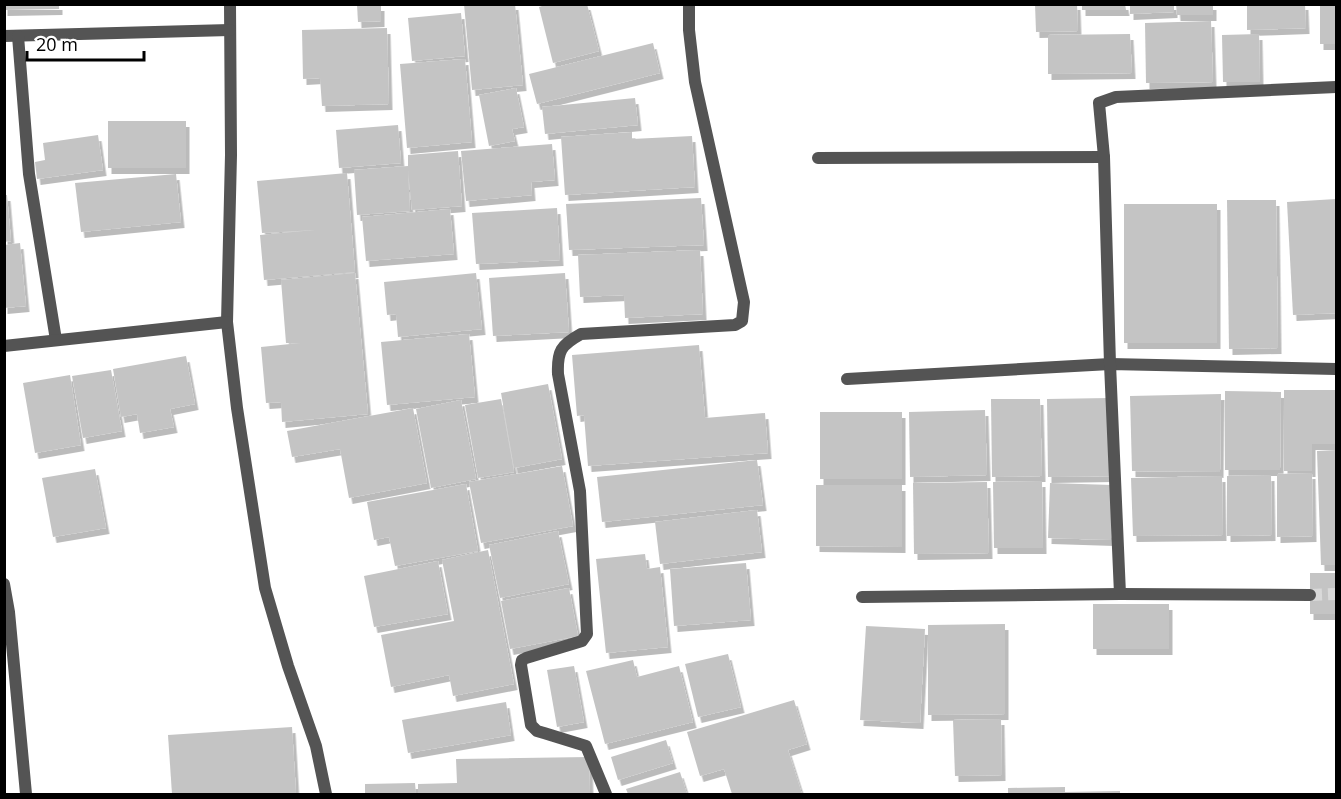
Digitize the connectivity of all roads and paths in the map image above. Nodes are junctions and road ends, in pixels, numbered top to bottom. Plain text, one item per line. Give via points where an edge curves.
1 (230, 4) edge
2 (689, 4) edge
3 (230, 30) junction
4 (4, 36) edge
5 (18, 36) junction
6 (1336, 87) edge
7 (1104, 157) junction
8 (818, 158) dead end
9 (227, 322) junction
10 (56, 340) junction
11 (4, 346) edge
12 (1110, 364) junction
13 (1336, 369) edge
14 (847, 379) dead end
15 (4, 584) edge
16 (1120, 594) junction
17 (1310, 595) tunnel mouth
18 (862, 597) dead end
19 (26, 795) edge
20 (326, 795) edge
21 (606, 795) edge

1 - 3 street
2 - 21 street via 694,82 744,314 735,325 581,334 560,351 559,381 580,490 587,634 582,641 525,658 521,665 531,725 537,731 586,746
3 - 5 street
3 - 9 street
4 - 5 street
5 - 10 street via 29,174
6 - 7 street via 1116,97 1099,103
7 - 8 street
7 - 12 street
9 - 10 street
9 - 20 street via 265,588 316,746
10 - 11 street
12 - 13 street
12 - 14 street
12 - 16 street
15 - 19 street
16 - 17 street
16 - 18 street

